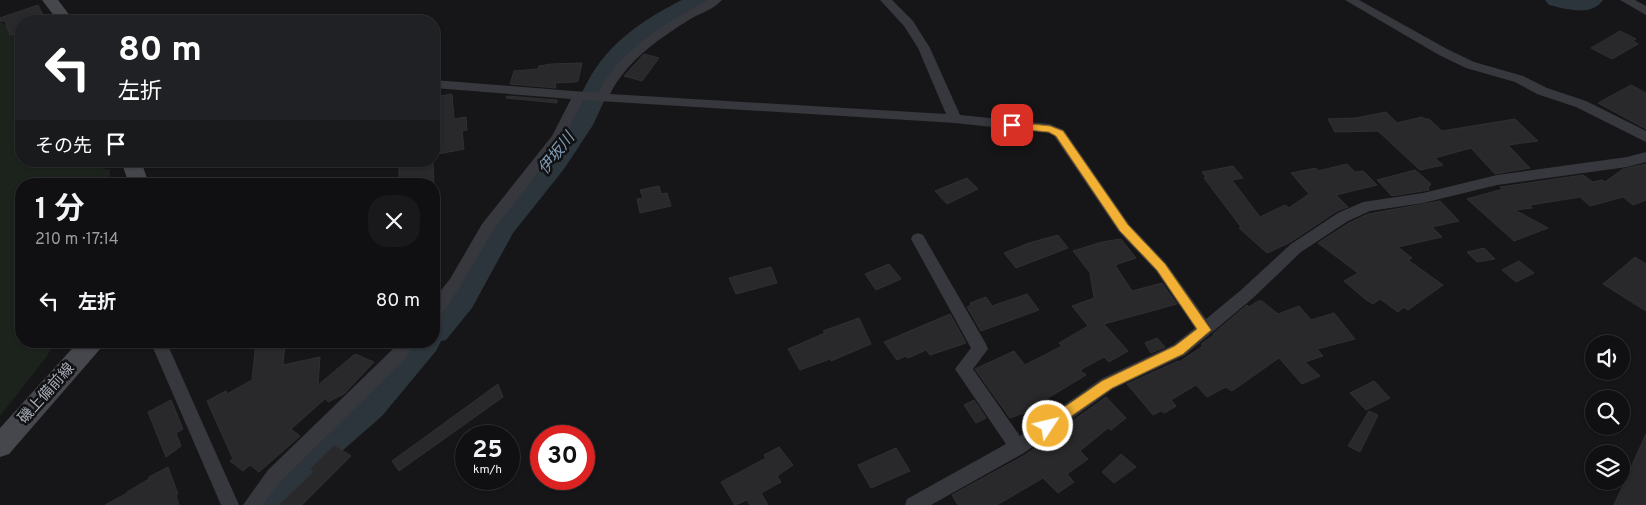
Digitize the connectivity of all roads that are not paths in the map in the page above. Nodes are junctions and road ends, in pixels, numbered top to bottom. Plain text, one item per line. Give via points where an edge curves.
1 (50, 0) edge
2 (716, 0) edge
3 (886, 0) edge
4 (1351, 0) edge
5 (1626, 0) edge
6 (1646, 11) edge
7 (61, 15) edge
8 (440, 84) edge
9 (591, 96) junction
10 (955, 119) junction
11 (1646, 137) edge
12 (1646, 157) edge
13 (918, 239) dead end
14 (440, 303) edge
15 (1205, 330) junction
16 (87, 348) edge
17 (161, 348) edge
18 (402, 348) edge
19 (0, 446) edge
20 (1018, 447) junction
21 (230, 505) edge
22 (252, 505) edge
23 (914, 505) edge

1 - 7 main road
2 - 9 street via 674,24 642,48
3 - 10 street via 909,24 924,48
4 - 11 street via 1470,65 1519,79 1542,91 1581,104
5 - 6 street
8 - 9 street
9 - 10 street
9 - 14 street via 487,228
10 - 15 street via 1050,129 1059,133 1124,228 1161,267
12 - 15 street via 1497,180 1422,198 1368,206 1343,217 1296,248
13 - 20 street via 980,349 964,369
15 - 20 street via 1179,350 1107,384
16 - 19 main road, 磯上備前線
17 - 21 street
18 - 22 street via 274,476
20 - 23 street

